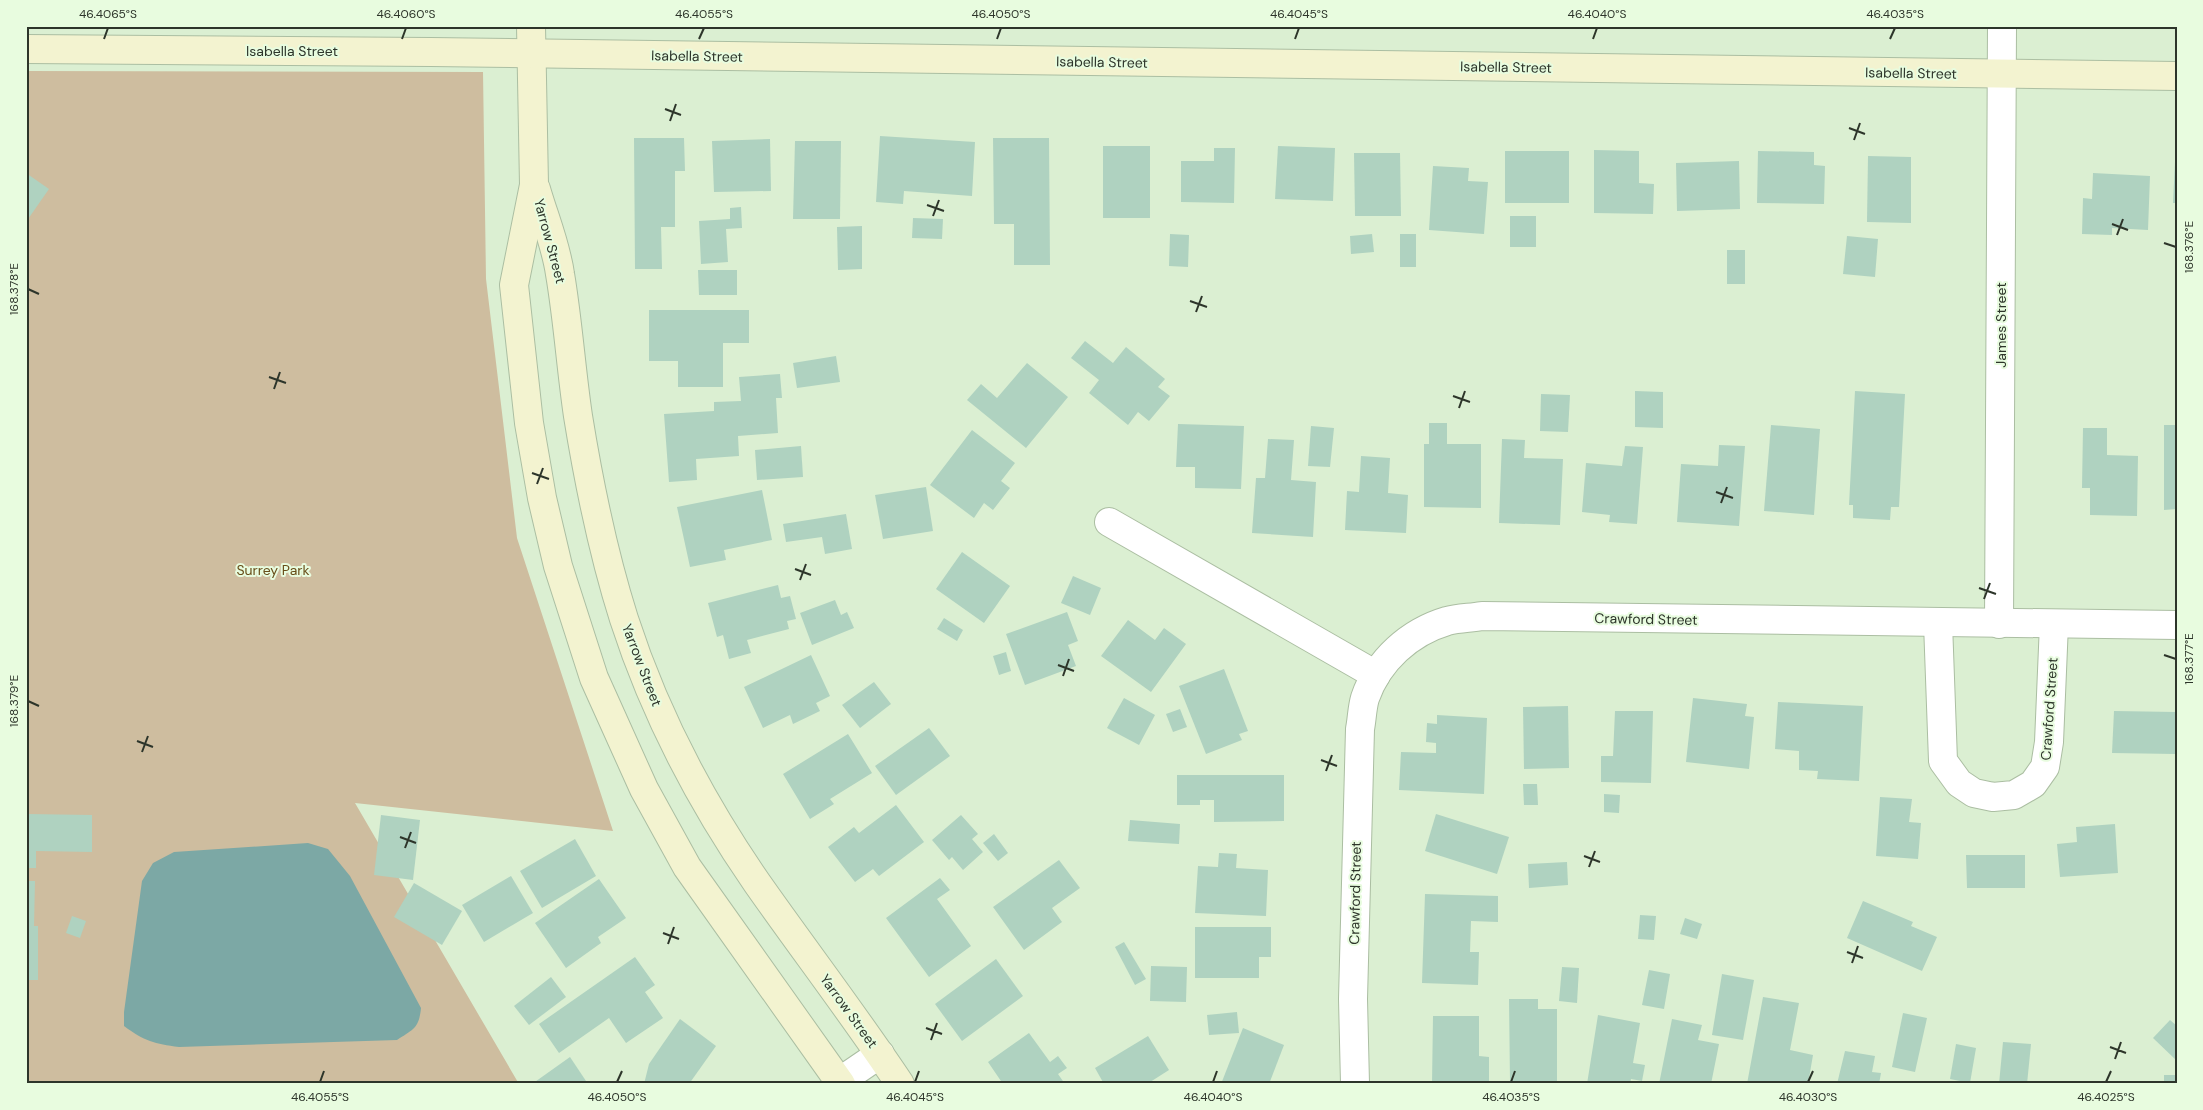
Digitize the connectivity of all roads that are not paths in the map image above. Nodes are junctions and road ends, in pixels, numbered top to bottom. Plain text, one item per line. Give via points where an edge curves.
1 (531, 26) edge
2 (2002, 26) edge
3 (26, 49) edge
4 (530, 54) junction
5 (2002, 74) junction
6 (2177, 76) edge
7 (534, 185) junction
8 (1109, 522) dead end
9 (1938, 623) junction
10 (1999, 624) junction
11 (2054, 624) junction
12 (2177, 625) edge
13 (1376, 675) junction
14 (880, 1054) junction
15 (839, 1083) edge
16 (900, 1084) edge
17 (1355, 1084) edge

1 - 4 street, Yarrow Street
2 - 5 street, James Street
3 - 4 street, Isabella Street
4 - 5 street, Isabella Street
4 - 7 street, Yarrow Street
5 - 6 street, Isabella Street
5 - 10 street, James Street
7 - 14 street, Yarrow Street via 560,272 578,415 602,536 624,619 647,682 705,799 751,874
7 - 15 street, Yarrow Street via 514,285 529,423 558,566 594,678 632,765 687,867
8 - 13 street
9 - 10 street, Crawford Street
9 - 11 street, Crawford Street via 1943,761 1959,783 1974,793 1993,797 2014,795 2033,784 2045,767
9 - 13 street, Crawford Street via 1482,616 1449,620 1420,631 1391,655
10 - 11 street, Crawford Street
11 - 12 street, Crawford Street
13 - 17 street, Crawford Street via 1366,698 1357,764 1353,998
14 - 15 street
14 - 16 street, Yarrow Street

